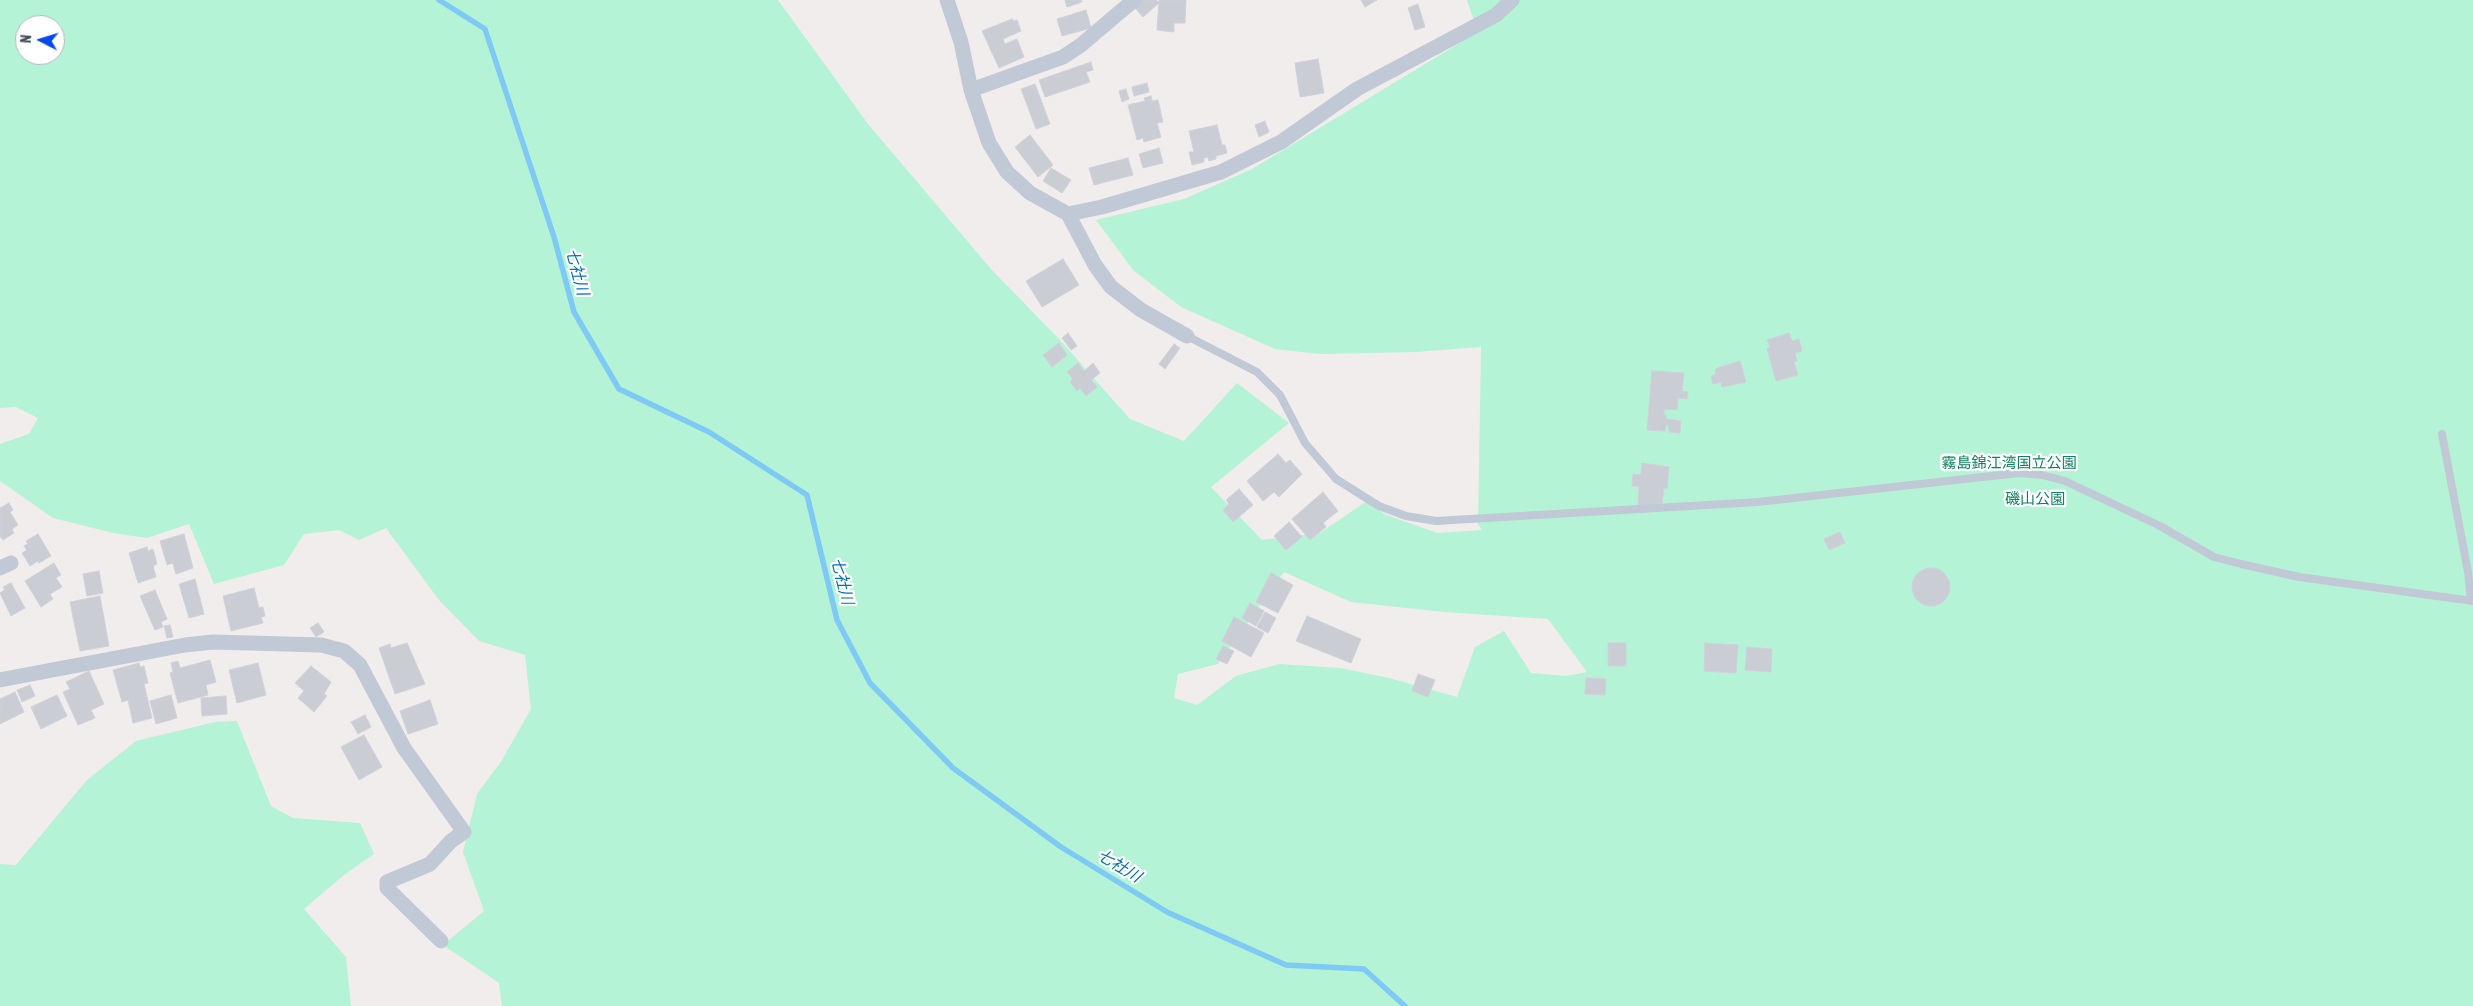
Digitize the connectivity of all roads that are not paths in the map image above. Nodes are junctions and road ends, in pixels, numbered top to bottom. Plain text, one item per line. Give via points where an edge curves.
1 (947, 0) edge
2 (1134, 0) edge
3 (1512, 0) edge
4 (971, 90) junction
5 (1068, 214) junction
6 (1187, 336) joint
7 (2442, 434) dead end
8 (2472, 601) edge
9 (0, 680) edge
10 (441, 941) dead end

1 - 4 street via 961,42
2 - 4 street via 1063,57
3 - 5 street via 1496,15 1357,89 1281,142 1221,172
4 - 5 street via 989,143 1008,172 1030,192
5 - 6 street via 1111,288 1141,310
6 - 8 lane via 1257,372 1280,395 1304,443 1336,479 1379,506 1406,516 1436,521 1758,502 2019,473 2065,481 2160,526 2214,557 2299,576
7 - 8 lane
9 - 10 street via 185,644 321,645 344,651 360,665 404,748 464,832 430,864 387,882 387,888

